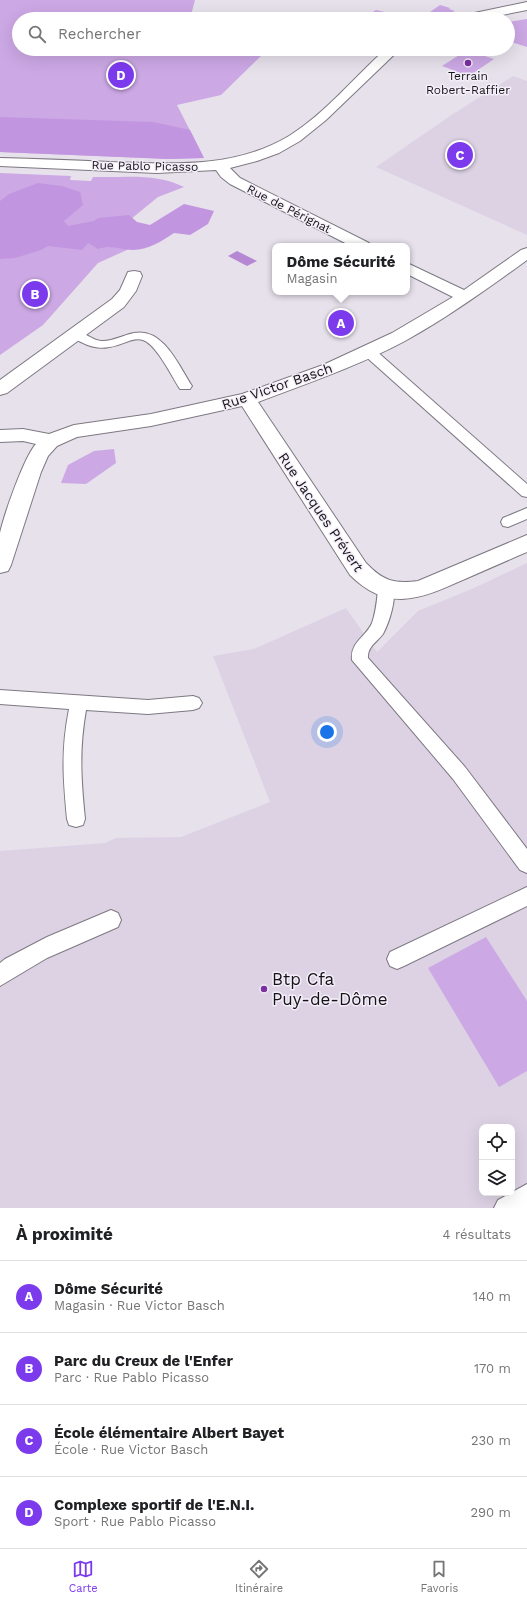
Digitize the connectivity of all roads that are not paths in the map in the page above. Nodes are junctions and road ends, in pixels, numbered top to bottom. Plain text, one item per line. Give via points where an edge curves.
1 (527, 6) edge
2 (510, 11) junction
3 (527, 11) edge
4 (504, 12) edge
5 (386, 56) edge
6 (0, 162) edge
7 (221, 165) junction
8 (357, 243) edge
9 (527, 253) edge
10 (410, 270) edge
11 (134, 276) dead end
12 (465, 297) junction
13 (75, 334) junction
14 (369, 352) junction
15 (185, 386) dead end
16 (0, 389) edge
17 (247, 399) junction
18 (0, 436) edge
19 (50, 441) junction
20 (527, 492) edge
21 (527, 513) edge
22 (508, 522) dead end
23 (527, 543) edge
24 (0, 565) edge
25 (386, 589) junction
26 (0, 697) edge
27 (78, 701) junction
28 (193, 703) dead end
29 (76, 819) dead end
30 (527, 864) edge
31 (527, 896) edge
32 (111, 920) dead end
33 (397, 959) dead end
34 (0, 976) edge
35 (527, 1196) edge
36 (506, 1208) edge

1 - 2 street
2 - 3 street
2 - 4 street
5 - 7 street, Rue Pablo Picasso via 295,138 269,151
6 - 7 street, Rue Pablo Picasso via 173,169
7 - 8 street, Rue de Pérignat via 226,174 235,181
9 - 12 street, Rue Victor Basch
10 - 12 street
11 - 13 street via 128,292 118,303
12 - 14 street, Rue Victor Basch
13 - 15 lane via 102,345 134,336 150,338
13 - 16 street
14 - 17 street, Rue Victor Basch
14 - 20 lane
17 - 19 street, Rue Victor Basch via 202,410 74,431
17 - 25 street, Rue Jacques Prévert via 358,569 369,581
18 - 19 street via 23,435
19 - 24 street via 39,453 31,472
21 - 22 lane
23 - 25 street, Rue Jacques Prévert via 421,589
25 - 30 lane via 382,618 377,629 360,647 360,660 459,773
26 - 27 lane
27 - 28 lane via 148,707
27 - 29 lane via 72,738 71,769
31 - 33 lane
32 - 34 lane via 39,951
35 - 36 lane

